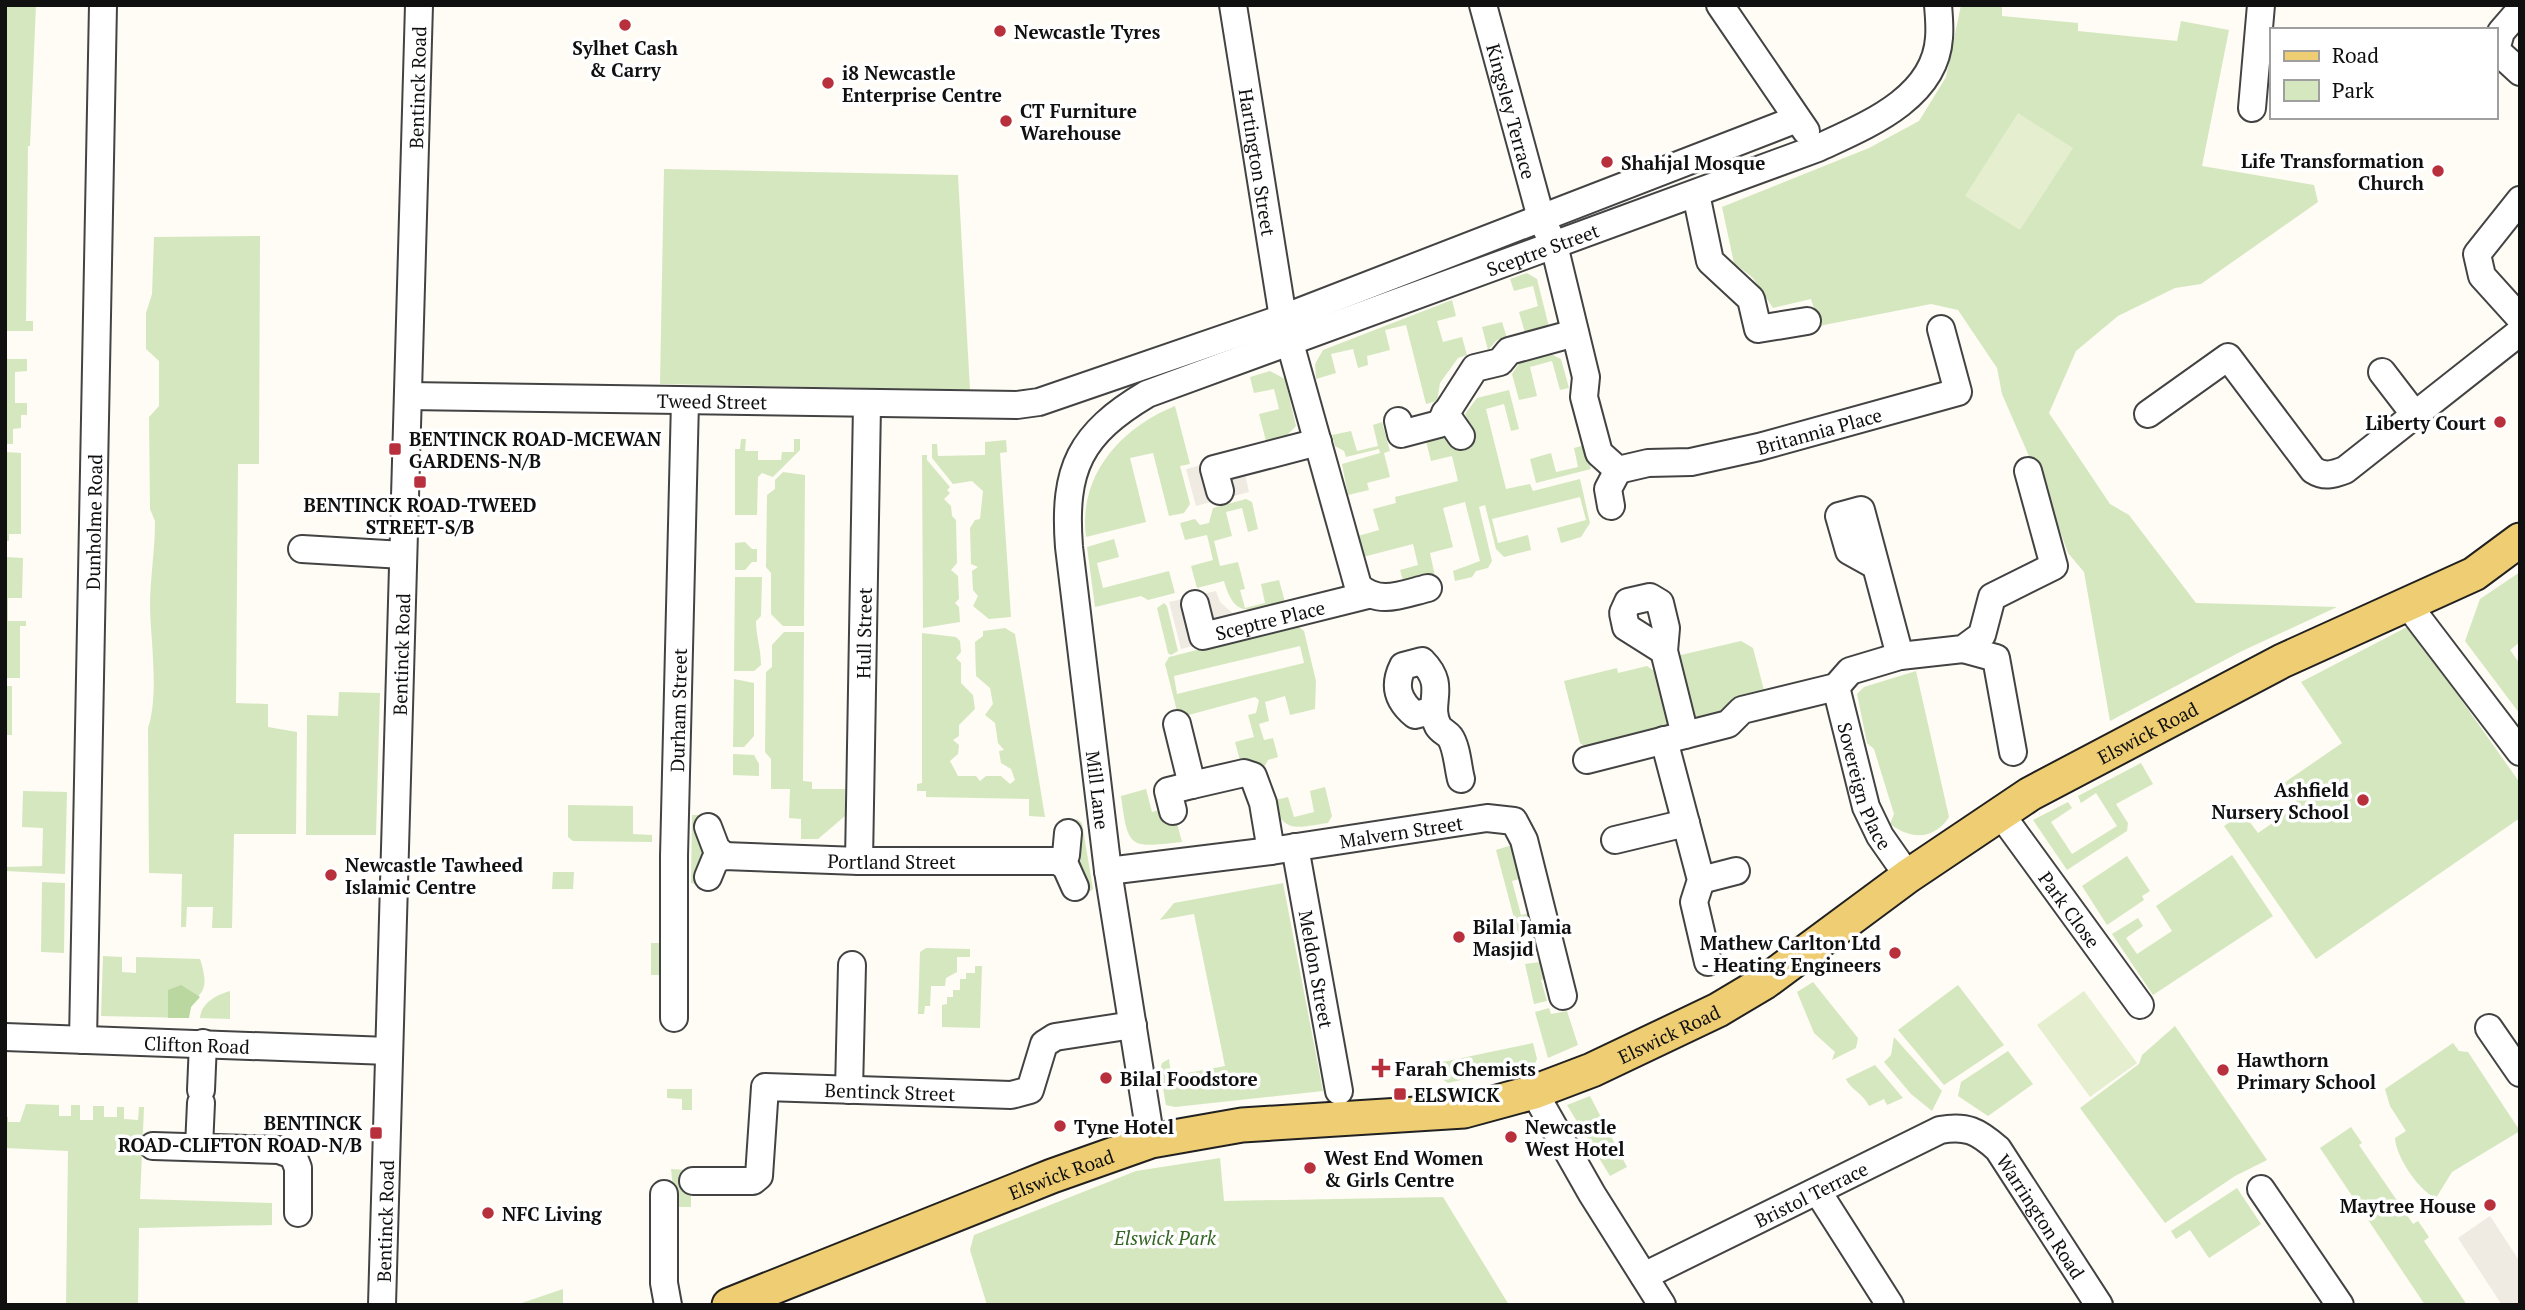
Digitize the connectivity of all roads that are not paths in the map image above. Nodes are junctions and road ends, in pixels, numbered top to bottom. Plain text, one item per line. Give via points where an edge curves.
1 (103, 5) edge
2 (419, 5) edge
3 (1233, 5) edge
4 (1483, 5) edge
5 (1720, 5) edge
6 (1938, 5) edge
7 (2261, 5) edge
8 (2520, 10) edge
9 (2497, 46) edge
10 (2497, 51) edge
11 (2520, 72) edge
12 (2252, 108) dead end
13 (1797, 118) junction
14 (1818, 148) junction
15 (1696, 194) junction
16 (2520, 200) edge
17 (1541, 218) junction
18 (1554, 245) junction
19 (2520, 318) edge
20 (1807, 321) dead end
21 (1941, 329) dead end
22 (1287, 330) junction
23 (2520, 332) edge
24 (1575, 333) junction
25 (2382, 372) dead end
26 (408, 396) junction
27 (685, 401) junction
28 (867, 405) junction
29 (1017, 405) joint
30 (1446, 414) junction
31 (2148, 414) dead end
32 (2415, 415) junction
33 (1398, 421) dead end
34 (1461, 436) dead end
35 (1088, 440) joint
36 (1318, 442) junction
37 (1618, 470) junction
38 (2028, 471) dead end
39 (1220, 491) dead end
40 (1611, 506) dead end
41 (2520, 540) edge
42 (302, 550) dead end
43 (403, 555) junction
44 (1876, 566) dead end
45 (1428, 588) dead end
46 (1368, 595) junction
47 (1195, 604) dead end
48 (2408, 605) junction
49 (1963, 649) junction
50 (1664, 651) dead end
51 (1900, 656) junction
52 (1836, 687) junction
53 (1434, 710) dead end
54 (1177, 723) dead end
55 (1675, 738) junction
56 (2012, 752) dead end
57 (2520, 752) edge
58 (1587, 760) dead end
59 (1461, 779) dead end
60 (1192, 785) junction
61 (1173, 811) dead end
62 (2000, 813) junction
63 (1686, 823) junction
64 (708, 827) dead end
65 (1068, 833) dead end
66 (1615, 840) dead end
67 (1283, 849) junction
68 (724, 856) junction
69 (859, 861) junction
70 (1058, 861) junction
71 (1108, 871) junction
72 (1736, 871) dead end
73 (1909, 876) junction
74 (708, 877) dead end
75 (1700, 880) junction
76 (1075, 887) dead end
77 (1708, 962) dead end
78 (852, 965) dead end
79 (1563, 996) dead end
80 (2140, 1004) dead end
81 (674, 1018) dead end
82 (1133, 1025) junction
83 (2489, 1028) dead end
84 (5, 1037) edge
85 (83, 1040) junction
86 (203, 1043) junction
87 (389, 1051) junction
88 (2520, 1073) edge
89 (849, 1090) junction
90 (1339, 1091) dead end
91 (1534, 1092) junction
92 (1979, 1132) joint
93 (1151, 1141) junction
94 (153, 1146) dead end
95 (199, 1147) junction
96 (693, 1181) dead end
97 (2261, 1189) dead end
98 (1818, 1192) junction
99 (664, 1194) dead end
100 (298, 1213) dead end
101 (1644, 1276) junction
102 (382, 1305) edge
103 (668, 1305) edge
104 (729, 1305) edge
105 (1662, 1305) edge
106 (1890, 1305) edge
107 (2099, 1305) edge
108 (2340, 1305) edge

1 - 85 street, Dunholme Road
2 - 26 street, Bentinck Road
3 - 22 street, Hartington Street
4 - 17 street, Kingsley Terrace
5 - 13 street
6 - 14 street, Sceptre Street via 1939,40 1922,82 1884,115
7 - 12 street
8 - 9 street via 2501,32
10 - 11 street
13 - 14 street
13 - 17 street, Sceptre Street
14 - 15 street, Sceptre Street
15 - 18 street, Sceptre Street
15 - 20 street via 1710,261 1751,299 1758,329
16 - 19 street via 2477,254 2482,276
17 - 18 street, Kingsley Terrace
17 - 22 street, Sceptre Street
18 - 22 street, Sceptre Street
18 - 24 street
21 - 37 street, Britannia Place via 1958,391 1759,447 1691,462 1648,463
22 - 29 street, Sceptre Street
22 - 35 street, Sceptre Street via 1147,394 1113,414
22 - 36 street
23 - 32 street
24 - 30 street via 1508,351 1500,362 1475,368
24 - 37 street via 1586,377 1584,397 1599,453
25 - 32 street
26 - 27 street, Tweed Street
26 - 43 street, Bentinck Road
27 - 28 street, Tweed Street
27 - 81 street, Durham Street
28 - 29 street, Tweed Street
28 - 69 street, Hull Street
30 - 33 street via 1439,424 1401,434
30 - 34 street
31 - 32 street via 2228,357 2290,443 2321,475 2344,470
35 - 71 street, Mill Lane via 1076,467 1067,520
36 - 39 street via 1214,469
36 - 46 street via 1359,586
37 - 40 street via 1608,489
38 - 49 street via 2053,566 1992,597 1982,635
41 - 48 main road, Elswick Road via 2474,574
42 - 43 street
43 - 87 street, Bentinck Road
44 - 51 street
45 - 46 street, Sceptre Place via 1382,599
46 - 47 street, Sceptre Place via 1203,636
48 - 57 street
48 - 62 main road, Elswick Road via 2282,661
49 - 51 street
49 - 56 street via 1996,658
50 - 55 street via 1676,700
51 - 52 street via 1850,671
52 - 55 street via 1742,710 1728,724
52 - 73 street, Sovereign Place via 1866,807
53 - 59 street via 1439,728 1450,737
54 - 60 street
55 - 58 street
55 - 63 street
60 - 61 street via 1168,791
60 - 67 street via 1244,773 1253,776
62 - 73 main road, Elswick Road
62 - 80 street, Park Close
63 - 66 street
63 - 75 street
64 - 68 street
65 - 70 street via 1066,855
67 - 71 street, Malvern Street
67 - 79 street, Malvern Street via 1487,818 1514,821 1524,840
67 - 90 street, Meldon Street
68 - 69 street, Portland Street
68 - 74 street via 715,860
69 - 70 street, Portland Street
70 - 76 street
71 - 82 street, Mill Lane
72 - 75 street
73 - 91 main road, Elswick Road via 1765,982 1718,1010 1638,1050
75 - 77 street via 1694,902
78 - 89 street
82 - 89 street, Bentinck Street via 1055,1037 1044,1044 1030,1090 1011,1095
82 - 93 street, Mill Lane
83 - 88 street
84 - 85 street, Clifton Road
85 - 86 street, Clifton Road
86 - 87 street, Clifton Road
86 - 95 street
87 - 102 street, Bentinck Road
89 - 96 street, Bentinck Street via 765,1087 759,1175 753,1181
91 - 93 main road, Elswick Road via 1464,1111 1242,1125
91 - 101 street
92 - 98 street, Bristol Terrace via 1960,1126 1940,1130
92 - 107 street, Warrington Road via 1998,1149
93 - 104 main road, Elswick Road
94 - 95 street
95 - 100 street via 279,1150 293,1155 298,1168
97 - 108 street
98 - 101 street, Bristol Terrace
98 - 106 street
99 - 103 street
101 - 105 street

